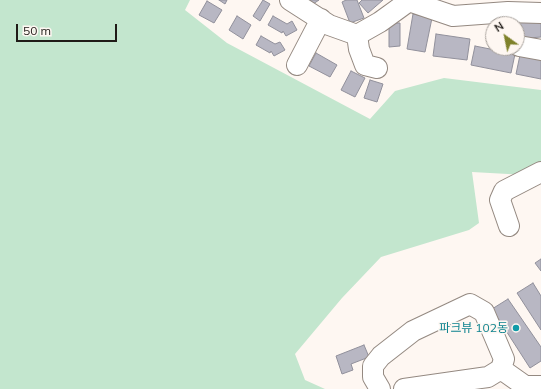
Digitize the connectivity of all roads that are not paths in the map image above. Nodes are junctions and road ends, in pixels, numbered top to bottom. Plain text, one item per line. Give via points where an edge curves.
1 (290, 0) edge
2 (409, 0) edge
3 (541, 13) edge
4 (321, 19) junction
5 (357, 36) junction
6 (525, 47) edge
7 (541, 50) edge
8 (297, 65) dead end
9 (377, 68) dead end
10 (541, 172) edge
11 (509, 226) dead end
12 (501, 369) junction
13 (541, 386) edge
14 (380, 389) edge
15 (404, 389) edge

1 - 4 lane
2 - 3 lane via 453,16 508,12
2 - 5 lane
4 - 5 lane
4 - 8 lane
5 - 9 lane via 365,65
6 - 7 lane
10 - 11 lane via 504,191 500,200
12 - 13 lane via 525,386
12 - 14 lane via 504,359 484,312 470,304 413,331 381,356 373,366 373,377
12 - 15 lane via 488,377

